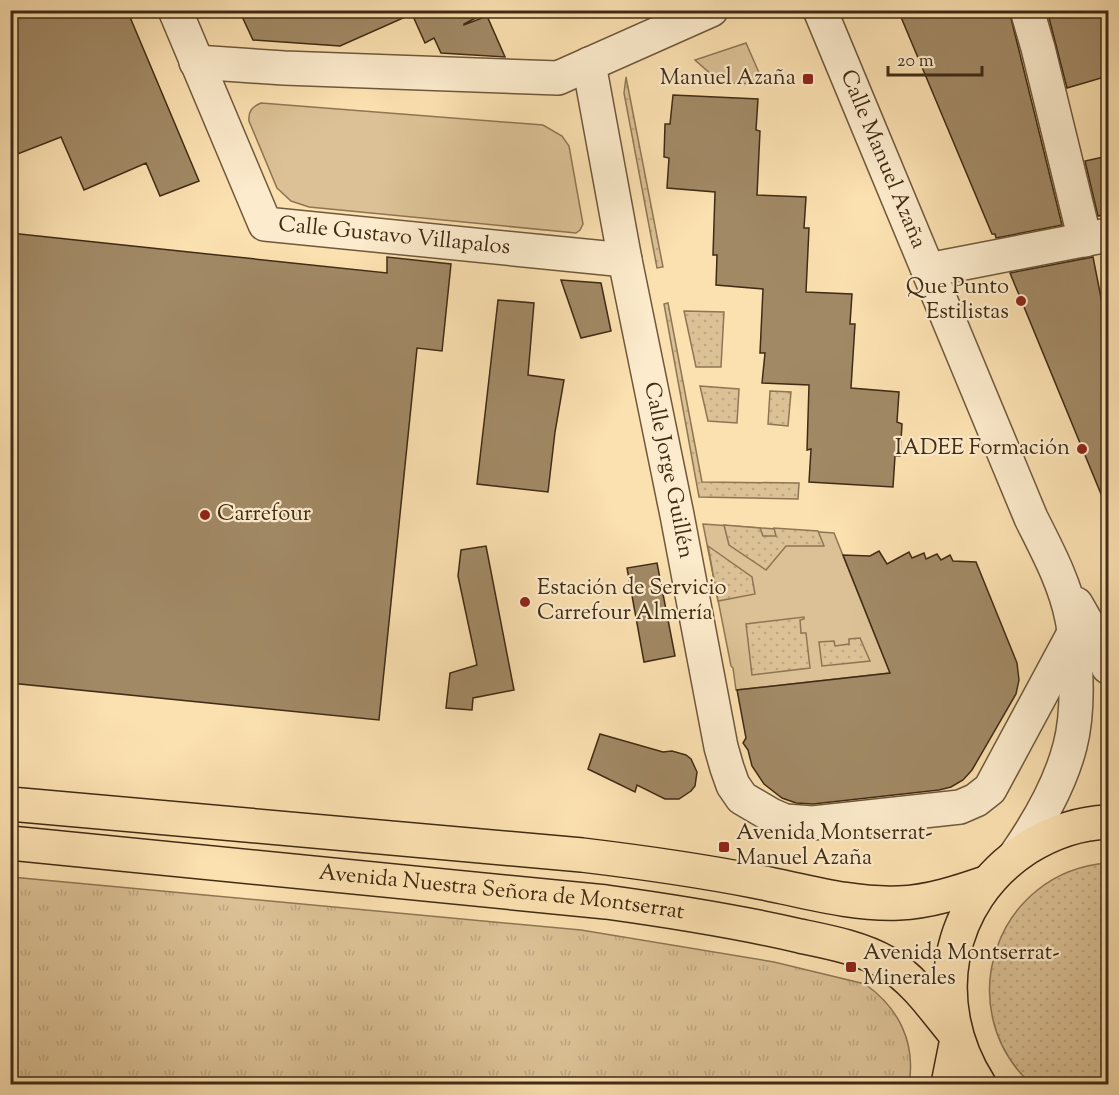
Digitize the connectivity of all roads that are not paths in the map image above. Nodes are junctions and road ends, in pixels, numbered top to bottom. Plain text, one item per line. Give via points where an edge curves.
1 (175, 10) edge
2 (711, 10) edge
3 (820, 10) edge
4 (1027, 10) edge
5 (196, 62) junction
6 (589, 64) junction
7 (1097, 237) edge
8 (625, 260) junction
9 (928, 270) junction
10 (1088, 625) edge
11 (1108, 667) edge
12 (10, 804) edge
13 (1108, 822) edge
14 (10, 843) edge
15 (1015, 856) junction
16 (988, 882) junction
17 (956, 1037) junction
18 (948, 1084) edge
19 (979, 1084) edge

1 - 5 street, Calle Gustavo Villapalos
2 - 6 street
3 - 9 street, Calle Manuel Azaña
4 - 7 street
5 - 6 street via 558,78
5 - 8 street, Calle Gustavo Villapalos via 265,224
6 - 8 street, Calle Jorge Guillén
7 - 9 street
8 - 10 street, Calle Jorge Guillén via 721,747 733,785 742,798 785,821 813,823 960,807 976,800 990,789
9 - 10 street, Calle Manuel Azaña via 1068,603
10 - 11 street, Calle Manuel Azaña
10 - 15 street, Calle Manuel Azaña via 1076,669 1070,747 1046,803
12 - 16 main road, Avenida Nuestra Señora de Montserrat via 582,855 704,872 865,902 924,900
13 - 15 main road via 1057,833
14 - 17 main road, Avenida Nuestra Señora de Montserrat via 606,902 782,931 853,949 885,962 920,991
15 - 16 main road
16 - 17 main road via 970,909 953,955 950,1004
17 - 18 main road
17 - 19 main road

